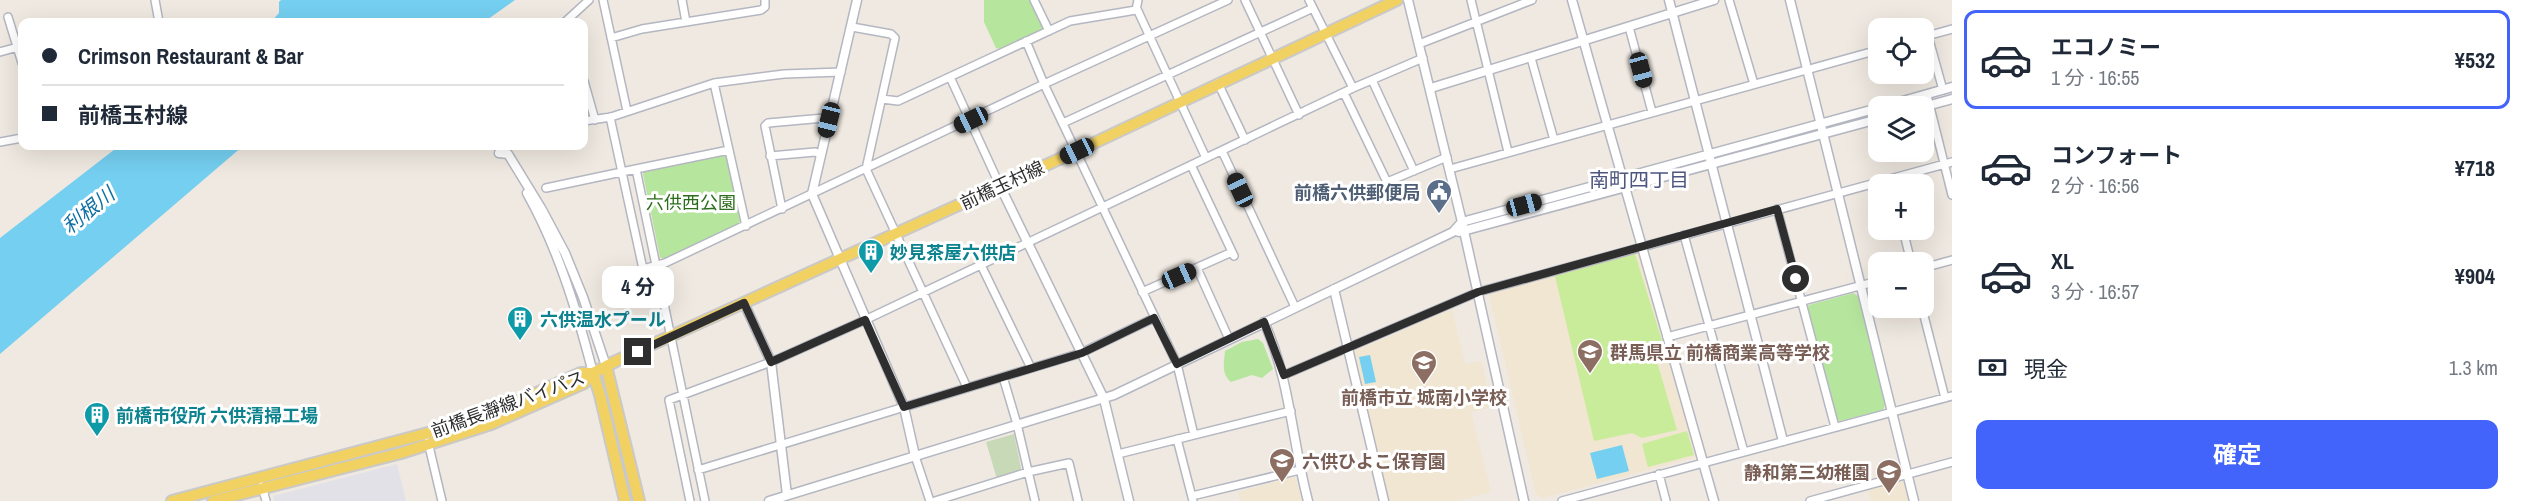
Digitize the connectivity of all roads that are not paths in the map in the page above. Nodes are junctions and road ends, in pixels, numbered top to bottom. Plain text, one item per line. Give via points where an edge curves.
1 (155, 0) edge
2 (589, 0) edge
3 (603, 0) edge
4 (682, 0) edge
5 (765, 0) edge
6 (857, 0) edge
7 (1034, 0) edge
8 (1138, 0) edge
9 (1228, 0) edge
10 (1245, 0) edge
11 (1309, 0) edge
12 (1397, 0) edge
13 (1408, 0) edge
14 (1471, 0) edge
15 (1532, 0) edge
16 (1572, 0) edge
17 (1669, 0) edge
18 (1714, 0) edge
19 (1729, 0) edge
20 (1790, 0) edge
21 (1313, 8) junction
22 (1137, 9) junction
23 (1672, 13) junction
24 (8, 17) dead end
25 (158, 18) edge
26 (569, 18) edge
27 (686, 22) junction
28 (1476, 22) junction
29 (852, 27) junction
30 (1629, 27) junction
31 (1952, 29) edge
32 (1049, 31) junction
33 (1260, 33) junction
34 (1326, 34) junction
35 (1934, 35) edge
36 (1150, 36) junction
37 (611, 38) junction
38 (1026, 41) junction
39 (1584, 42) junction
40 (1419, 44) junction
41 (18, 47) joint
42 (0, 52) edge
43 (1868, 53) edge
44 (1934, 56) edge
45 (1272, 58) junction
46 (1423, 58) junction
47 (1531, 58) junction
48 (1807, 69) junction
49 (1490, 71) junction
50 (841, 72) junction
51 (1168, 75) junction
52 (950, 77) junction
53 (1372, 80) junction
54 (714, 83) junction
55 (1218, 83) junction
56 (1044, 84) junction
57 (1754, 84) junction
58 (1353, 88) junction
59 (1431, 88) junction
60 (1948, 89) edge
61 (1344, 93) junction
62 (1927, 94) joint
63 (588, 95) edge
64 (1920, 96) edge
65 (882, 99) junction
66 (1952, 99) edge
67 (1180, 100) junction
68 (1694, 100) junction
69 (1934, 104) edge
70 (627, 111) junction
71 (1652, 112) junction
72 (1868, 112) edge
73 (1299, 115) junction
74 (610, 117) junction
75 (595, 120) junction
76 (829, 120) junction
77 (971, 120) junction
78 (588, 121) edge
79 (1868, 121) edge
80 (1064, 123) junction
81 (1607, 125) junction
82 (1934, 127) edge
83 (1822, 129) junction
84 (18, 139) edge
85 (1245, 140) junction
86 (1554, 140) junction
87 (0, 142) edge
88 (503, 150) edge
89 (729, 150) junction
90 (1077, 151) junction
91 (1222, 151) junction
92 (1508, 152) junction
93 (499, 153) junction
94 (820, 154) junction
95 (770, 156) junction
96 (1206, 158) junction
97 (1447, 158) junction
98 (1709, 160) junction
99 (1948, 163) edge
100 (1191, 165) junction
101 (636, 169) junction
102 (866, 169) junction
103 (1450, 169) junction
104 (622, 171) junction
105 (1414, 171) junction
106 (1915, 174) edge
107 (1622, 178) junction
108 (1000, 186) junction
109 (1868, 187) edge
110 (546, 188) dead end
111 (1625, 188) junction
112 (1838, 193) junction
113 (812, 194) junction
114 (1952, 195) edge
115 (1103, 207) junction
116 (782, 209) junction
117 (1777, 209) junction
118 (1462, 222) junction
119 (1726, 223) junction
120 (746, 226) junction
121 (1453, 232) junction
122 (1464, 232) junction
123 (896, 234) junction
124 (1684, 235) junction
125 (1028, 244) junction
126 (1641, 246) junction
127 (839, 259) junction
128 (1952, 260) edge
129 (981, 265) junction
130 (1934, 265) edge
131 (657, 266) junction
132 (1197, 268) junction
133 (1868, 283) edge
134 (1861, 285) junction
135 (1334, 289) junction
136 (922, 292) junction
137 (1142, 292) junction
138 (1478, 292) junction
139 (1802, 302) junction
140 (744, 303) junction
141 (1295, 307) junction
142 (1751, 315) junction
143 (1154, 318) junction
144 (1925, 318) edge
145 (865, 320) junction
146 (1264, 322) junction
147 (1709, 326) junction
148 (672, 336) junction
149 (1667, 338) junction
150 (1228, 339) junction
151 (1349, 348) junction
152 (1082, 353) junction
153 (771, 362) junction
154 (1177, 364) junction
155 (606, 366) junction
156 (1031, 368) junction
157 (593, 372) junction
158 (1284, 375) junction
159 (1002, 377) junction
160 (965, 383) dead end
161 (683, 395) junction
162 (1948, 397) edge
163 (1104, 399) junction
164 (904, 407) junction
165 (1291, 411) junction
166 (1892, 412) junction
167 (1017, 425) junction
168 (1835, 427) junction
169 (1194, 435) junction
170 (427, 439) junction
171 (1177, 439) junction
172 (1784, 441) junction
173 (781, 444) junction
174 (1744, 452) junction
175 (1118, 454) junction
176 (915, 456) junction
177 (1952, 462) edge
178 (1703, 463) junction
179 (698, 470) junction
180 (1300, 470) junction
181 (1028, 472) junction
182 (1659, 474) junction
183 (1907, 475) junction
184 (262, 483) junction
185 (788, 498) edge
186 (1193, 498) edge
187 (172, 501) edge
188 (213, 501) edge
189 (266, 501) edge
190 (442, 501) edge
191 (625, 501) edge
192 (639, 501) edge
193 (690, 501) edge
194 (705, 501) edge
195 (769, 501) edge
196 (930, 501) edge
197 (935, 501) edge
198 (1035, 501) edge
199 (1078, 501) edge
200 (1129, 501) edge
201 (1308, 501) edge
202 (1384, 501) edge
203 (1524, 501) edge
204 (1565, 501) edge
205 (1666, 501) edge
206 (1714, 501) edge
207 (1810, 501) edge
208 (1914, 501) edge

1 - 25 street
2 - 26 street
3 - 37 street
4 - 27 street
5 - 27 street via 761,10
6 - 29 street
7 - 32 street
8 - 22 street
9 - 36 street
10 - 33 street
11 - 21 street
12 - 34 main road, 前橋玉村線
13 - 40 street
14 - 28 street
15 - 28 street
16 - 39 street
17 - 23 street
18 - 23 street
19 - 57 street
20 - 48 street
21 - 33 street
21 - 34 street
22 - 32 street via 1081,18
22 - 36 street
23 - 30 street
23 - 68 street
24 - 41 street
27 - 37 street
28 - 40 street
28 - 49 street
29 - 50 street
29 - 65 street via 895,38
30 - 39 street
30 - 71 street
31 - 35 street
32 - 38 street
33 - 45 street
33 - 51 street
34 - 45 main road, 前橋玉村線
34 - 58 street
36 - 51 street
36 - 56 street
37 - 70 street
38 - 52 street
38 - 56 street
39 - 47 street
39 - 81 street
40 - 46 street
41 - 42 street
43 - 48 street
44 - 60 street
45 - 55 main road, 前橋玉村線
45 - 73 street
46 - 53 street
46 - 59 street
47 - 49 street
47 - 86 street
48 - 57 street
48 - 83 street
49 - 59 street
49 - 92 street
50 - 54 street
50 - 76 street
51 - 67 street
51 - 80 street
52 - 65 street via 898,101
52 - 77 street
53 - 58 street
53 - 105 street
54 - 70 street
54 - 89 street
55 - 67 main road, 前橋玉村線
55 - 85 street
56 - 77 street
56 - 80 street
57 - 68 street
58 - 61 street
59 - 97 street
60 - 62 street
61 - 73 street
61 - 105 street via 1385,181
62 - 64 street
63 - 75 street
65 - 102 street
66 - 69 street
67 - 90 main road, 前橋玉村線
67 - 96 street
68 - 71 street
68 - 98 street
70 - 74 street
71 - 81 street
72 - 83 street
73 - 85 street
74 - 75 street
74 - 104 street
75 - 78 street
76 - 94 street
76 - 95 street via 766,124
77 - 102 street
77 - 108 street
79 - 83 street
80 - 90 street
81 - 86 street
81 - 107 street
82 - 99 street
83 - 98 street
83 - 112 street
84 - 87 street
85 - 91 street
86 - 92 street
88 - 93 street
89 - 101 street
89 - 120 street
90 - 108 main road, 前橋玉村線
90 - 115 street
91 - 96 street
91 - 141 street
92 - 103 street
93 - 155 street via 508,154 559,240
93 - 157 street via 529,198 549,240
94 - 95 street
94 - 113 street
95 - 116 street
96 - 100 street
97 - 103 street
97 - 105 street
98 - 107 street
98 - 111 street
98 - 119 street
99 - 106 street
99 - 114 street
100 - 115 street
100 - 132 street via 1233,254
101 - 104 street
101 - 131 street
102 - 113 street
102 - 123 street
103 - 118 street
104 - 110 street
104 - 131 street via 643,269
107 - 111 street
107 - 118 street
108 - 123 main road, 前橋玉村線
108 - 125 street
109 - 112 street
111 - 122 street
111 - 126 street
112 - 117 street
112 - 134 street
113 - 116 street
113 - 127 street
115 - 125 street
115 - 137 street
116 - 120 street
117 - 119 street
117 - 139 street
118 - 121 street
118 - 122 street
119 - 124 street
119 - 142 street
120 - 131 street
121 - 122 street
121 - 135 street
122 - 138 street
123 - 127 main road, 前橋玉村線
123 - 136 street
124 - 126 street
124 - 147 street
125 - 129 street
125 - 152 street
126 - 138 street
126 - 149 street
127 - 140 main road, 前橋玉村線
127 - 145 street
128 - 130 street
129 - 136 street
129 - 156 street
131 - 148 street
132 - 137 street
132 - 150 street
133 - 134 street
134 - 139 street
134 - 166 street
135 - 141 street
135 - 151 street
136 - 145 street
136 - 160 street
137 - 143 street
138 - 151 street
138 - 203 street
139 - 142 street
139 - 168 street
140 - 148 main road, 前橋玉村線
140 - 153 street
141 - 146 street
142 - 147 street
142 - 172 street
143 - 152 street
143 - 154 street
144 - 162 street
145 - 153 street
145 - 164 street
146 - 150 street
146 - 158 street
147 - 149 street
147 - 174 street
148 - 155 main road, 前橋玉村線
148 - 161 street
149 - 178 street
150 - 154 street
151 - 158 street
151 - 202 street
152 - 156 street
152 - 163 street
153 - 161 street
153 - 173 street
154 - 163 street
154 - 169 street
155 - 157 main road, 前橋玉村線
155 - 192 main road
156 - 159 street
157 - 170 main road, 前橋長瀞線バイパス via 581,373
157 - 191 main road
158 - 165 street
159 - 164 street
159 - 167 street
161 - 179 street
161 - 193 street via 669,400
162 - 166 street
163 - 167 street
163 - 175 street
164 - 173 street
164 - 176 street
165 - 169 street
165 - 180 street
166 - 168 street
166 - 183 street
167 - 176 street
167 - 181 street
168 - 172 street
169 - 171 street
170 - 184 main road, 前橋長瀞線バイパス
170 - 190 street
171 - 175 street
171 - 186 street
172 - 174 street
173 - 179 street
173 - 185 street
174 - 178 street
175 - 200 street
176 - 185 street
176 - 196 street
177 - 183 street
178 - 182 street
178 - 206 street
179 - 194 street
180 - 186 street
180 - 201 street
181 - 197 street
181 - 198 street
181 - 199 street via 1069,463
182 - 204 street
182 - 205 street
183 - 207 street
183 - 208 street
184 - 187 main road, 前橋長瀞線バイパス
184 - 188 main road, 前橋長瀞線バイパス
184 - 189 street
185 - 195 street

